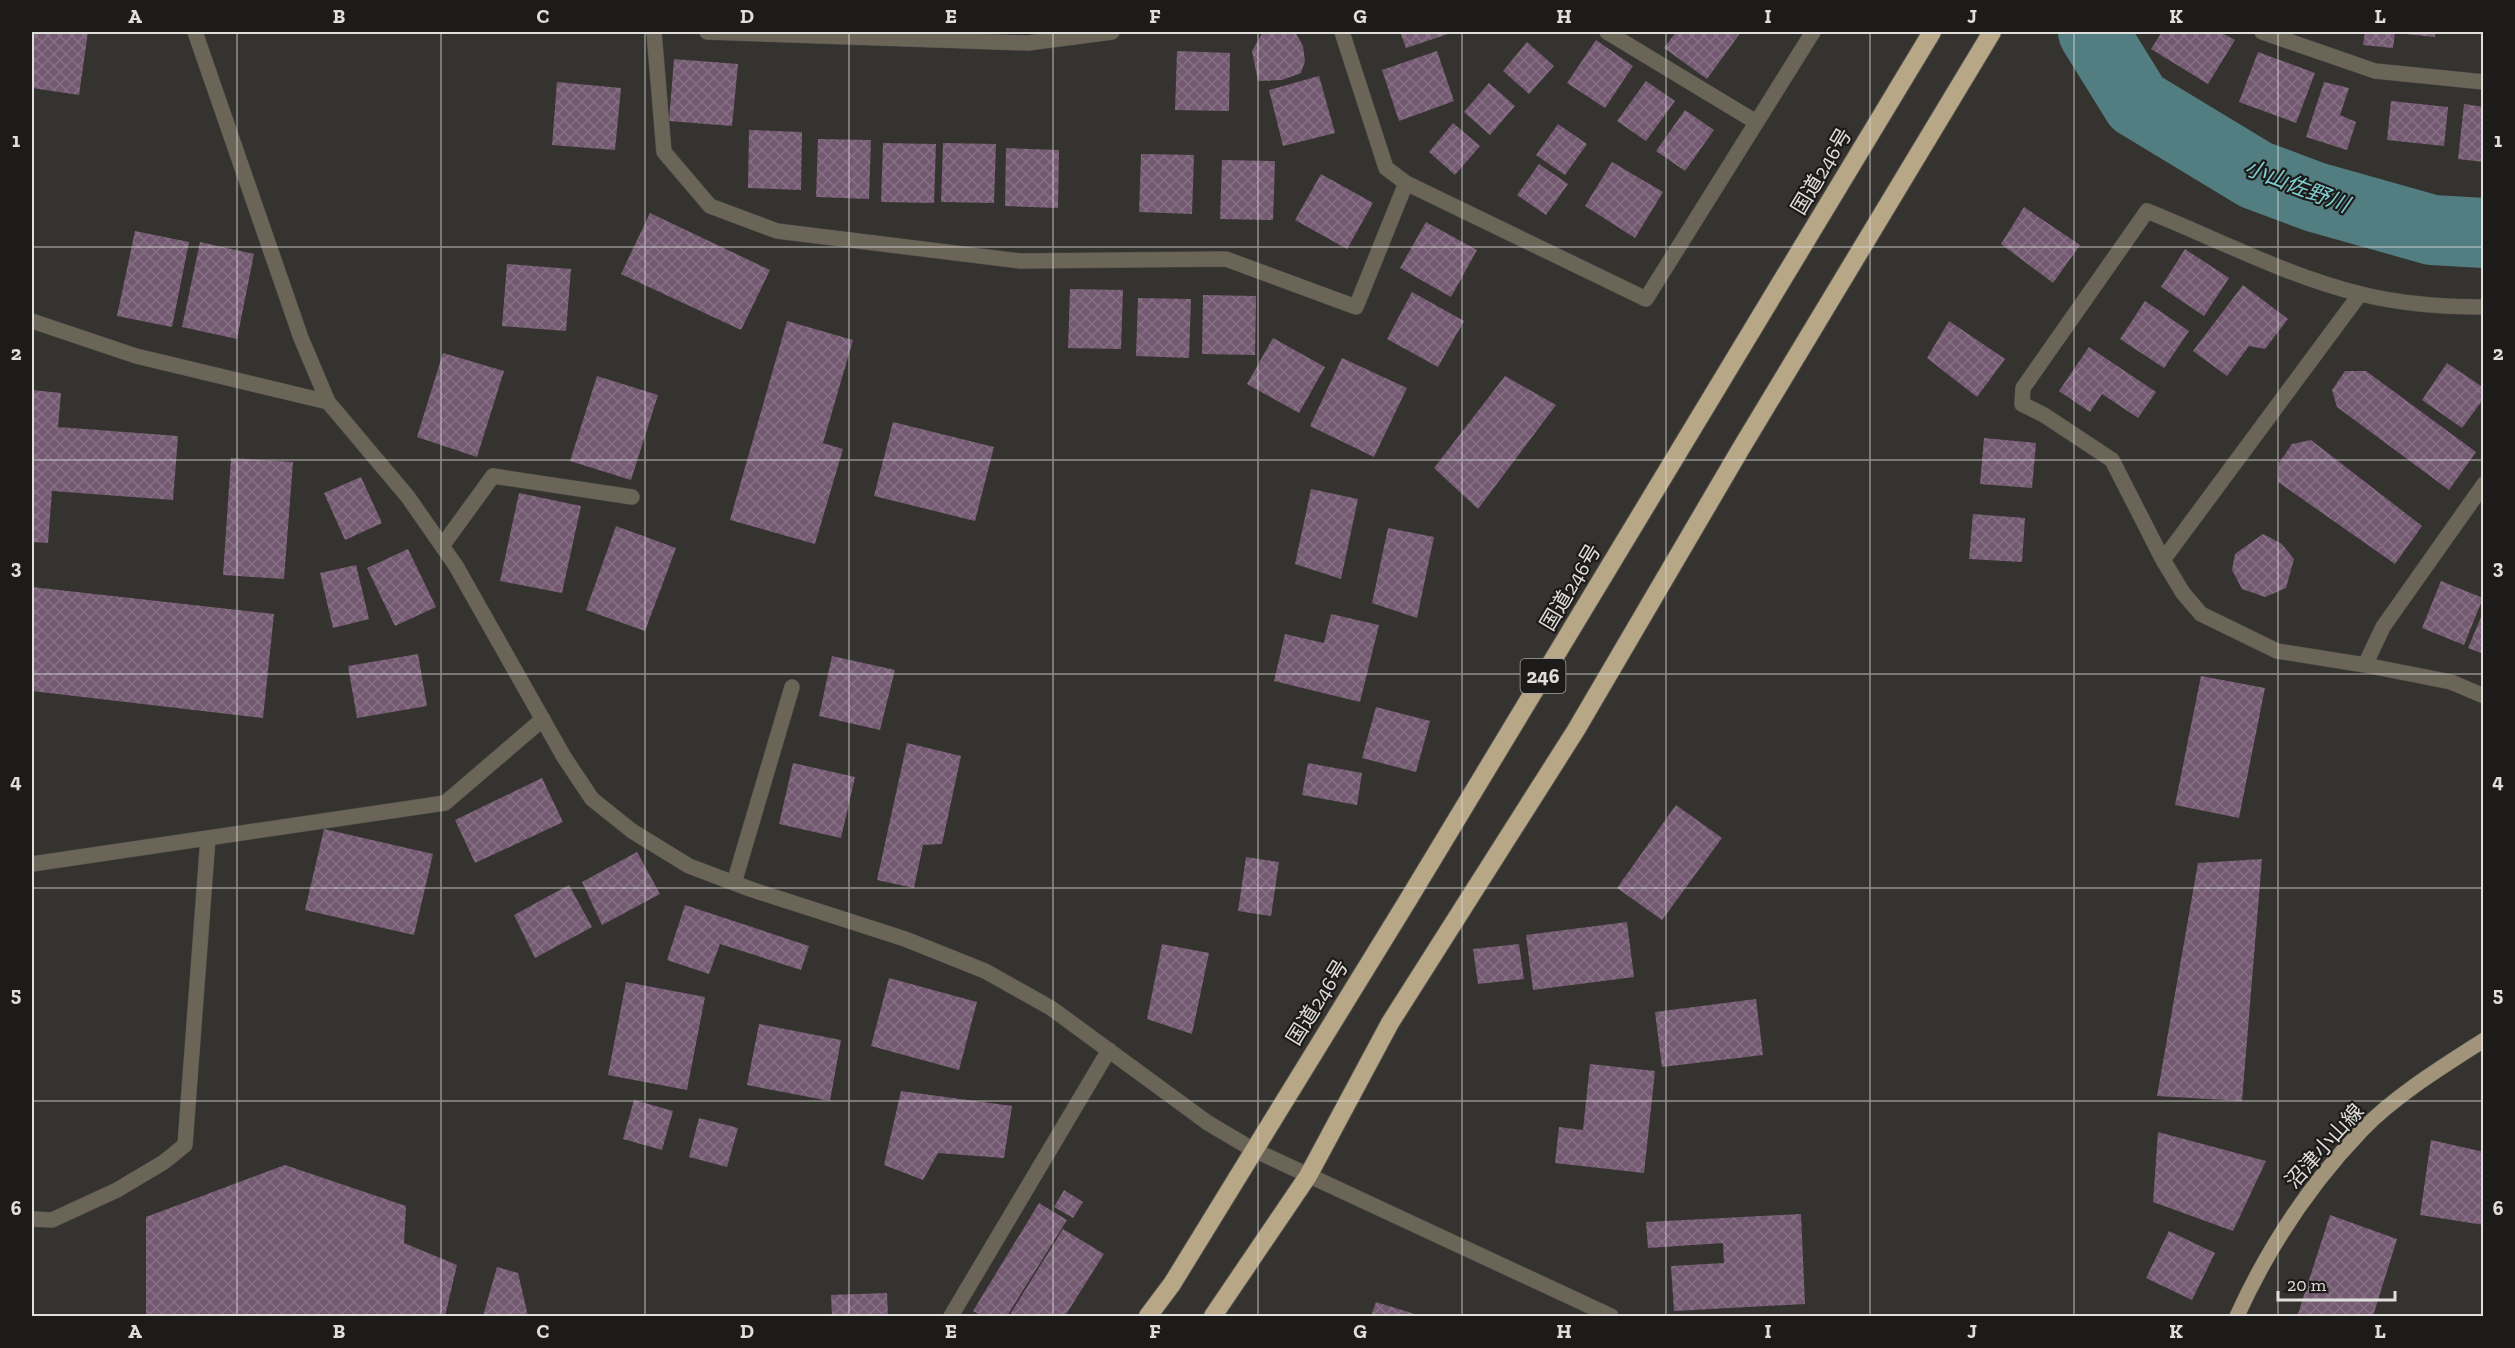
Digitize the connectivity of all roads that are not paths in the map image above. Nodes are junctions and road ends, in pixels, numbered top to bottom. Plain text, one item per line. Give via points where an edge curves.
1 (195, 32) edge
2 (654, 32) edge
3 (707, 32) edge
4 (1112, 32) edge
5 (1342, 32) edge
6 (1607, 32) edge
7 (1813, 32) edge
8 (1932, 32) edge
9 (1992, 32) edge
10 (2262, 32) edge
11 (2484, 82) edge
12 (1756, 123) junction
13 (1406, 183) junction
14 (2360, 294) junction
15 (2484, 307) edge
16 (32, 321) edge
17 (328, 402) junction
18 (2484, 484) edge
19 (632, 497) dead end
20 (442, 546) junction
21 (2163, 560) junction
22 (2365, 664) junction
23 (792, 687) dead end
24 (2484, 696) edge
25 (543, 719) junction
26 (208, 838) junction
27 (32, 864) edge
28 (734, 883) junction
29 (2484, 1040) edge
30 (1109, 1050) junction
31 (1252, 1149) junction
32 (1308, 1176) junction
33 (32, 1219) edge
34 (951, 1317) edge
35 (1148, 1317) edge
36 (1212, 1317) edge
37 (1611, 1317) edge
38 (2238, 1317) edge

1 - 17 street via 301,338
2 - 13 street via 664,152 710,206 777,231 1020,261 1226,259 1356,307
3 - 4 street via 1028,43
5 - 13 street via 1386,168
6 - 12 street
7 - 12 street
8 - 31 highway, 国道246号 / 246 via 1408,900
9 - 32 highway, 246 via 1576,730 1390,1023
10 - 11 street via 2375,71
12 - 13 street via 1646,299
14 - 15 street via 2445,307
14 - 21 street
14 - 21 street via 2275,265 2147,211 2023,388 2022,404 2112,460
16 - 17 street via 136,356
17 - 20 street via 408,497
18 - 22 street via 2383,627
19 - 20 street via 494,476
20 - 25 street
21 - 22 street via 2201,614 2277,651
22 - 24 street via 2451,682
23 - 28 street
25 - 26 street via 445,804
25 - 28 street via 592,799 632,831 689,866
26 - 27 street
26 - 33 street via 185,1145 117,1191 52,1220
28 - 30 street via 905,939 985,971 1052,1008
29 - 38 main road, 沼津小山線 via 2426,1078 2363,1129 2304,1198 2251,1286
30 - 31 street via 1208,1123
30 - 34 street
31 - 32 street
31 - 35 highway, 国道246号 / 246 via 1172,1284
32 - 36 highway, 246
32 - 37 street

